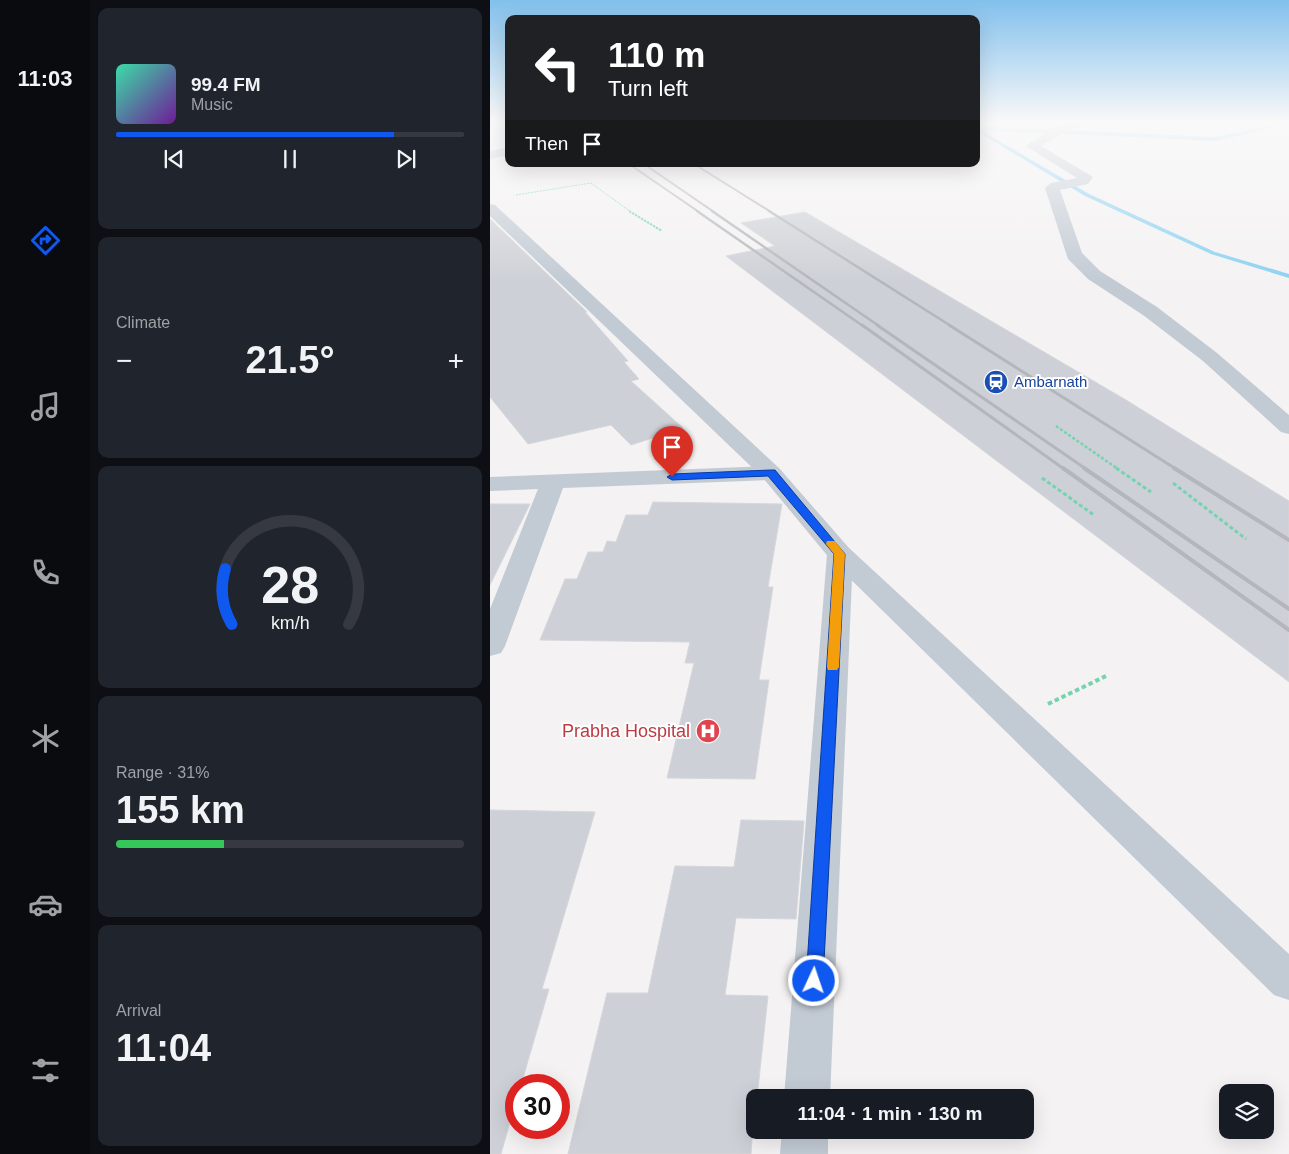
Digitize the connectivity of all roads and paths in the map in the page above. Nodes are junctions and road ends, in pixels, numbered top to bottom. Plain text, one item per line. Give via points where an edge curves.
1 (1082, 175) edge
2 (499, 202) edge
3 (662, 231) dead end
4 (1056, 426) dead end
5 (1289, 427) edge
6 (771, 472) junction
7 (1042, 478) dead end
8 (553, 482) junction
9 (1173, 483) dead end
10 (490, 484) edge
11 (1151, 492) dead end
12 (1094, 515) dead end
13 (1246, 539) dead end
14 (840, 554) junction
15 (490, 646) edge
16 (1106, 676) dead end
17 (1015, 721) junction
18 (1289, 981) edge
19 (808, 1089) edge
20 (805, 1139) edge
21 (804, 1154) edge

1 - 5 street via 1086,177 1083,181 1052,188 1074,256 1094,275 1150,311 1210,357
2 - 3 path via 591,183
2 - 6 street
4 - 11 path
6 - 8 street
6 - 14 street
7 - 12 path
8 - 10 street
8 - 15 street
9 - 13 path
14 - 17 street
14 - 19 street
16 - 17 path
17 - 18 street
20 - 21 street

